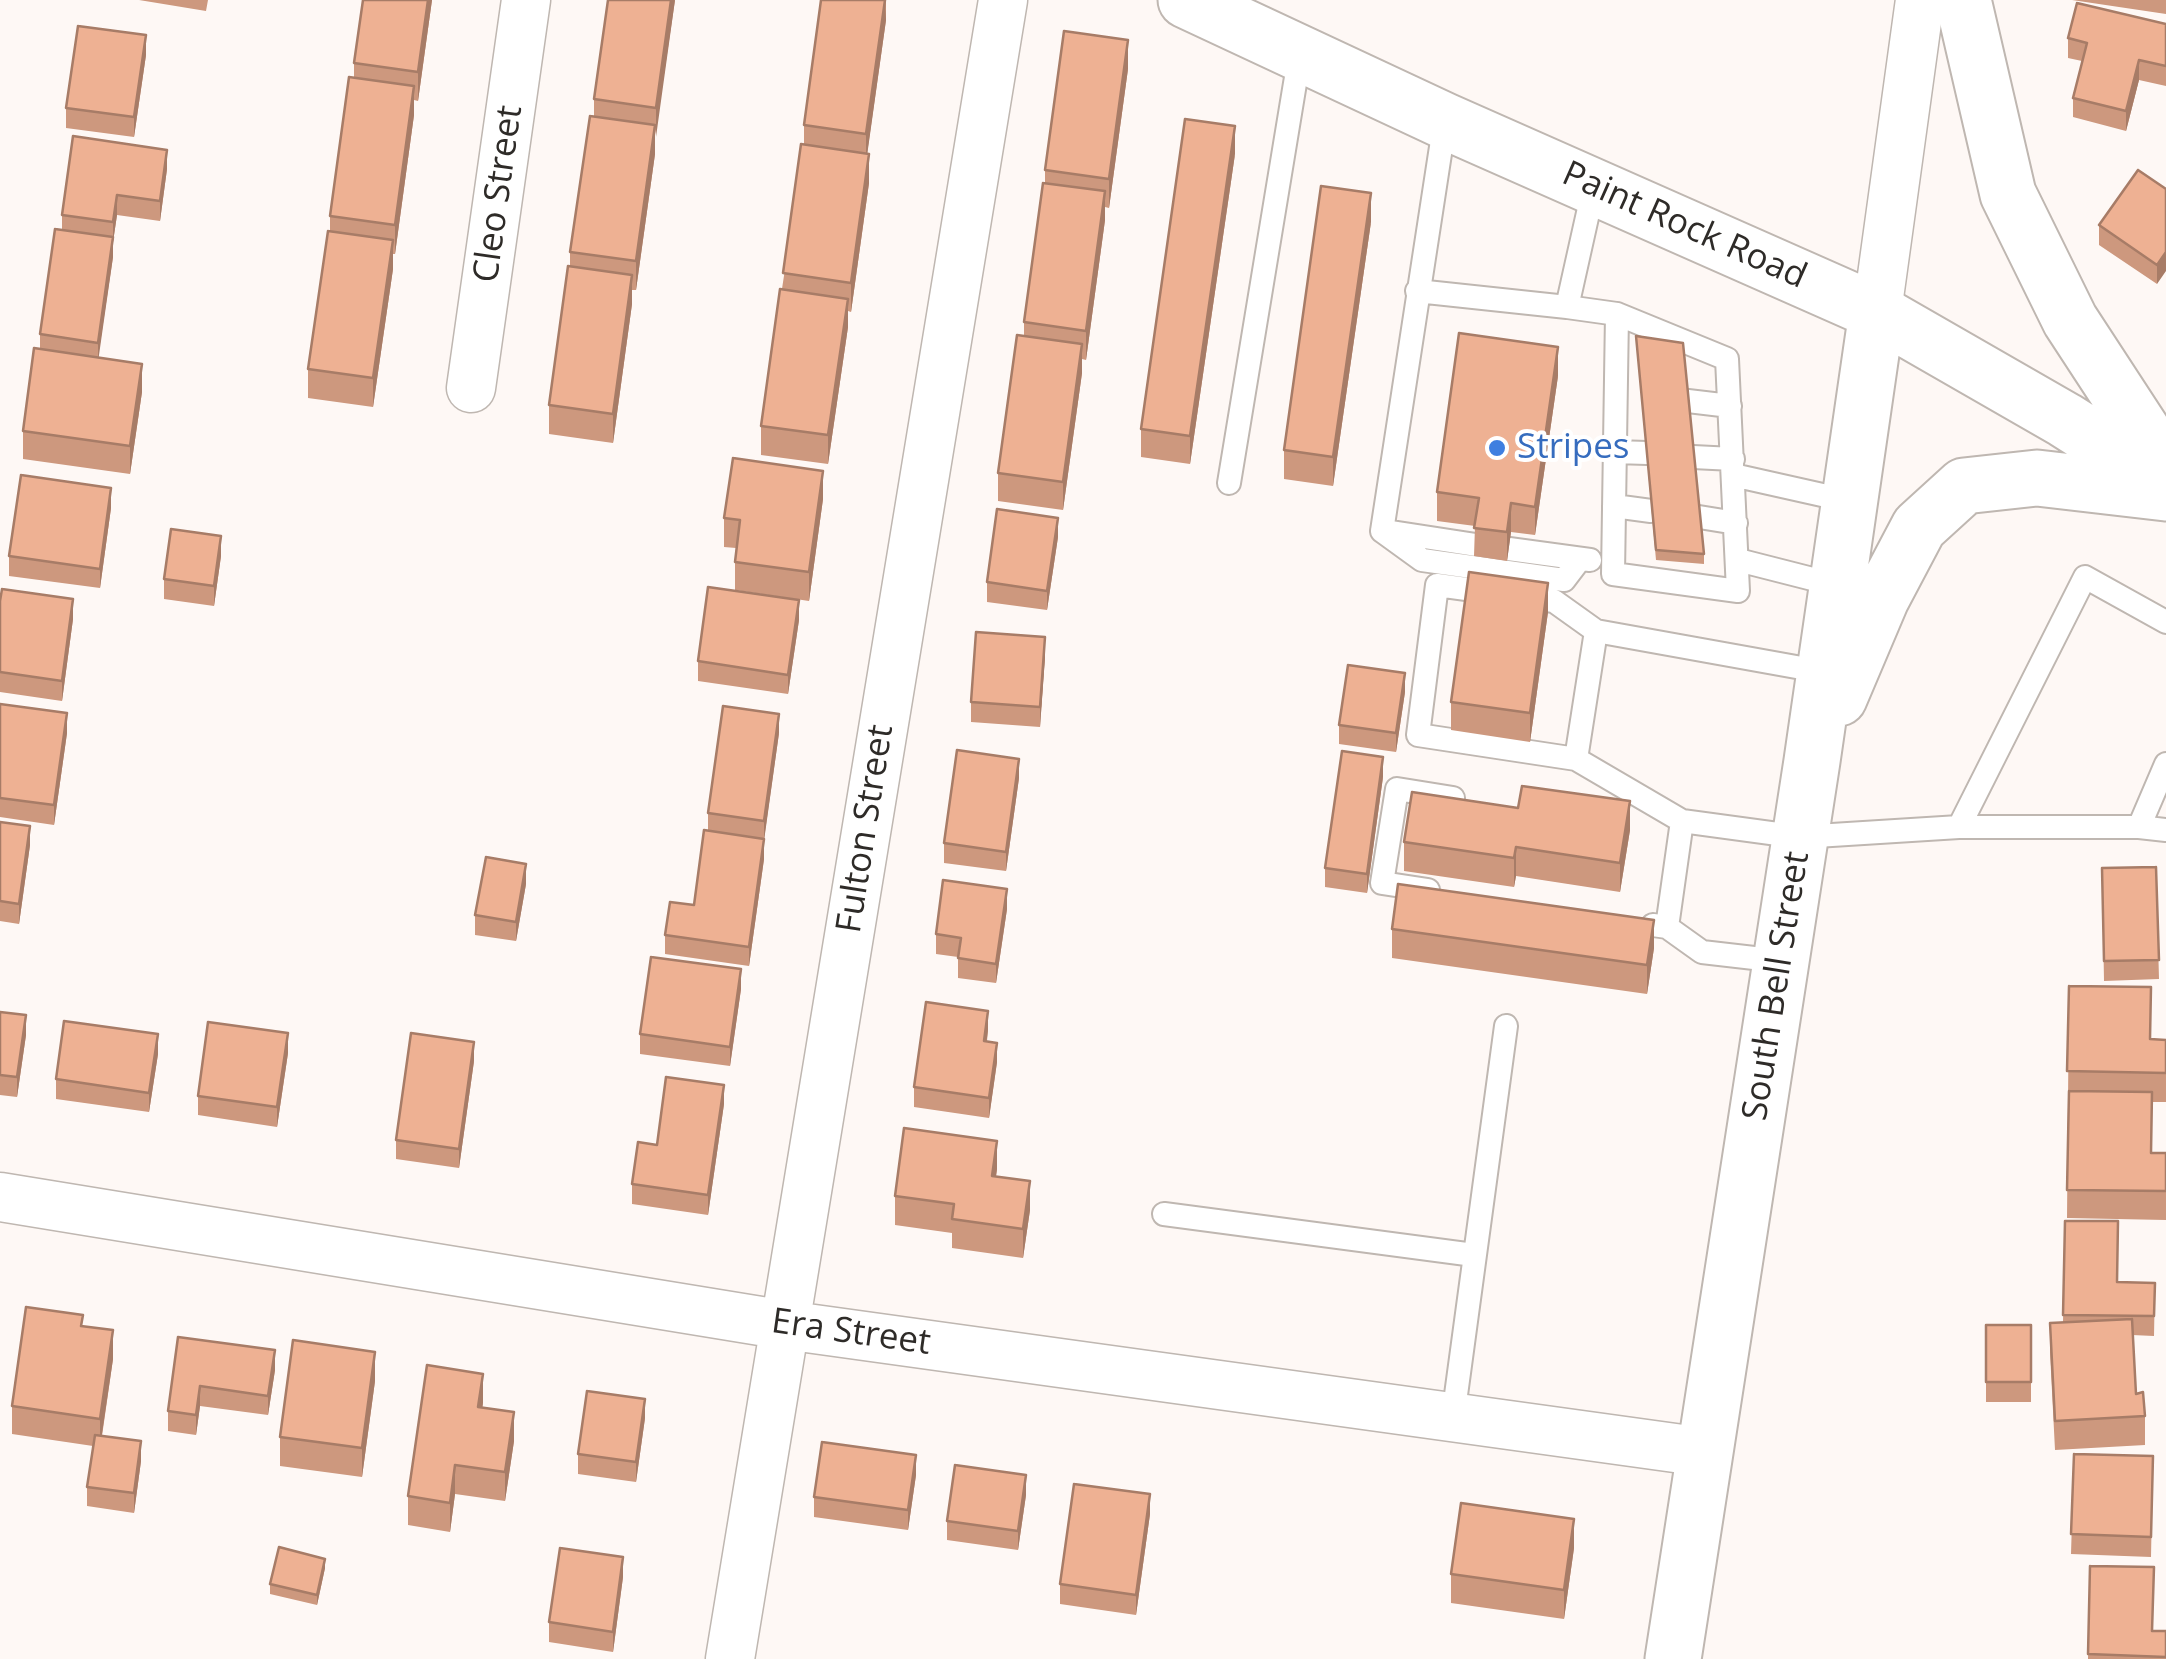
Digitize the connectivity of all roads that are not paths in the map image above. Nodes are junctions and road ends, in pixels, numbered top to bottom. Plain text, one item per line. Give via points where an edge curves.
1 (526, 0) edge
2 (1003, 0) edge
3 (1186, 0) edge
4 (1920, 0) edge
5 (1963, 0) edge
6 (1300, 53) junction
7 (1444, 121) junction
8 (1594, 186) junction
9 (1417, 291) junction
10 (1567, 308) junction
11 (1877, 312) junction
12 (1617, 314) junction
13 (472, 388) dead end
14 (1616, 393) junction
15 (1641, 395) edge
16 (1688, 400) edge
17 (1730, 406) junction
18 (1615, 452) junction
19 (1646, 453) edge
20 (1693, 457) edge
21 (1733, 467) junction
22 (2166, 467) edge
23 (1230, 483) dead end
24 (2166, 484) edge
25 (2166, 494) edge
26 (1849, 500) junction
27 (1614, 506) junction
28 (1651, 511) edge
29 (1699, 517) edge
30 (1736, 523) junction
31 (1382, 531) junction
32 (1476, 545) edge
33 (1509, 549) edge
34 (1580, 558) junction
35 (1738, 560) junction
36 (1613, 562) junction
37 (1836, 585) junction
38 (2166, 622) edge
39 (1596, 630) junction
40 (1824, 672) junction
41 (1576, 759) junction
42 (1812, 761) junction
43 (2166, 764) edge
44 (1452, 798) edge
45 (1682, 822) junction
46 (1959, 826) junction
47 (2139, 826) junction
48 (2166, 830) edge
49 (1800, 837) junction
50 (1458, 895) edge
51 (1629, 921) edge
52 (1667, 927) junction
53 (1780, 961) junction
54 (1506, 1026) dead end
55 (0, 1197) edge
56 (1164, 1214) dead end
57 (1474, 1255) junction
58 (785, 1325) junction
59 (1453, 1417) junction
60 (1704, 1452) junction
61 (730, 1659) edge
62 (1672, 1659) edge

1 - 13 street, Cleo Street
2 - 58 street, Fulton Street
3 - 6 main road, Paint Rock Road
4 - 11 street
5 - 22 main road via 2008,194 2070,320
6 - 7 main road, Paint Rock Road
6 - 23 lane
7 - 8 main road, Paint Rock Road
7 - 9 lane
8 - 10 lane
8 - 11 main road, Paint Rock Road
9 - 10 lane
9 - 31 lane
10 - 12 lane
11 - 24 main road, Paint Rock Road
11 - 26 main road, South Bell Street
12 - 14 lane
12 - 17 lane via 1727,359
14 - 15 lane
14 - 18 lane
16 - 17 lane
17 - 21 lane
18 - 19 lane
18 - 27 lane
20 - 21 lane
21 - 26 lane
21 - 30 lane
25 - 42 main road via 2036,478 1964,486 1919,526
26 - 37 main road, South Bell Street
27 - 28 lane
27 - 36 lane
29 - 30 lane
30 - 35 lane
31 - 32 lane
31 - 34 lane via 1422,560 1564,580
33 - 34 lane
34 - 36 lane
35 - 36 lane via 1738,590 1613,574
35 - 37 lane
37 - 40 main road, South Bell Street
38 - 46 lane via 2085,577
39 - 40 lane
39 - 41 lane
39 - 41 lane via 1554,601 1437,585 1418,735
40 - 42 main road, South Bell Street
41 - 45 lane
42 - 49 main road, South Bell Street
43 - 47 lane
44 - 50 lane via 1396,789 1382,884
45 - 49 lane
45 - 52 lane
46 - 47 lane
46 - 49 lane
47 - 48 lane
49 - 53 main road, South Bell Street
51 - 52 lane
52 - 53 lane via 1702,952
53 - 60 main road, South Bell Street
54 - 57 lane
55 - 58 street, Era Street
56 - 57 lane
57 - 59 lane
58 - 59 street, Era Street
58 - 61 street, Fulton Street
59 - 60 street, Era Street
60 - 62 main road, South Bell Street

